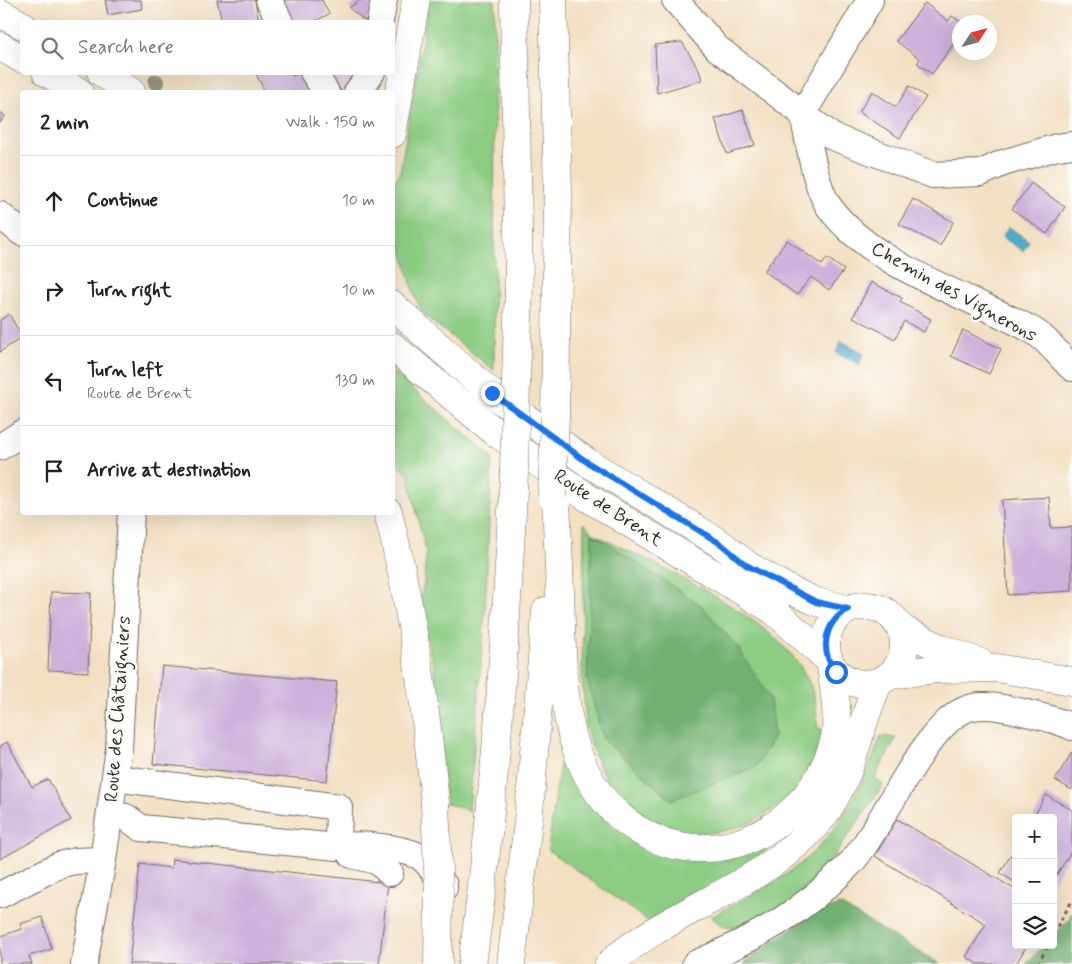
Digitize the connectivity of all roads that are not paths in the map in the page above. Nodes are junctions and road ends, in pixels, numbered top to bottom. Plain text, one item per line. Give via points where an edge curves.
1 (269, 0) edge
2 (384, 0) edge
3 (416, 0) edge
4 (514, 0) edge
5 (553, 0) edge
6 (675, 0) edge
7 (870, 0) edge
8 (0, 13) edge
9 (279, 20) edge
10 (380, 20) edge
11 (20, 25) edge
12 (0, 46) edge
13 (20, 58) edge
14 (51, 75) edge
15 (106, 75) edge
16 (315, 75) edge
17 (370, 75) edge
18 (76, 90) edge
19 (128, 90) edge
20 (325, 90) edge
21 (358, 90) edge
22 (803, 113) junction
23 (395, 117) edge
24 (1072, 145) edge
25 (0, 216) edge
26 (20, 231) edge
27 (395, 309) edge
28 (395, 349) edge
29 (1072, 368) edge
30 (20, 434) edge
31 (0, 447) edge
32 (554, 492) junction
33 (130, 515) edge
34 (389, 515) edge
35 (848, 609) junction
36 (900, 628) junction
37 (830, 663) junction
38 (997, 668) junction
39 (884, 678) junction
40 (1072, 681) edge
41 (1072, 727) edge
42 (115, 778) junction
43 (110, 814) junction
44 (338, 847) junction
45 (103, 860) junction
46 (390, 873) dead end
47 (0, 895) edge
48 (84, 964) edge
49 (438, 964) edge
50 (450, 964) edge
51 (472, 964) edge
52 (511, 964) edge
53 (609, 964) edge
54 (695, 964) edge

1 - 9 street
2 - 10 street
3 - 23 main road
4 - 51 main road, bridge via 519,275 514,472 506,628 491,809
5 - 32 main road, bridge via 558,193
6 - 22 street via 717,48
7 - 22 street
8 - 11 main road
12 - 13 main road
14 - 18 main road
15 - 19 main road
16 - 20 street
17 - 21 street
22 - 24 street via 833,137 933,175 981,173 1003,163
22 - 29 street, Chemin des Vignerons via 814,168 829,207 867,246 1032,330
25 - 26 street
27 - 35 main road, Route de Brent via 492,393 587,462 792,591 816,602
28 - 37 main road, Route de Brent via 495,432 585,496 773,610
30 - 31 street
32 - 37 main road via 563,665 570,725 582,765 600,794 618,816 641,832 681,846 727,847 757,837 787,816 815,785 832,747 836,711
32 - 52 main road via 529,813
33 - 42 street, Route des Châtaigniers
34 - 49 main road, bridge via 423,688 435,804
35 - 36 main road via 878,608 891,616
35 - 37 main road via 836,618 828,631 825,646
36 - 38 main road via 940,648
36 - 39 main road via 903,653 896,669
37 - 39 main road via 841,676 855,683
38 - 39 main road via 936,669
38 - 40 main road
39 - 53 main road via 872,696 852,764 823,816 771,864 662,926
41 - 54 street via 999,707 972,707 961,711 937,731 851,863 804,906 749,941
42 - 43 street, Route des Châtaigniers
42 - 44 street via 339,807
43 - 44 street via 126,817 141,828
43 - 45 street, Route des Châtaigniers
44 - 46 street via 352,856 377,861
44 - 50 street via 353,844 374,846 420,856 444,885
45 - 47 street via 59,865
45 - 48 street, Route des Châtaigniers

